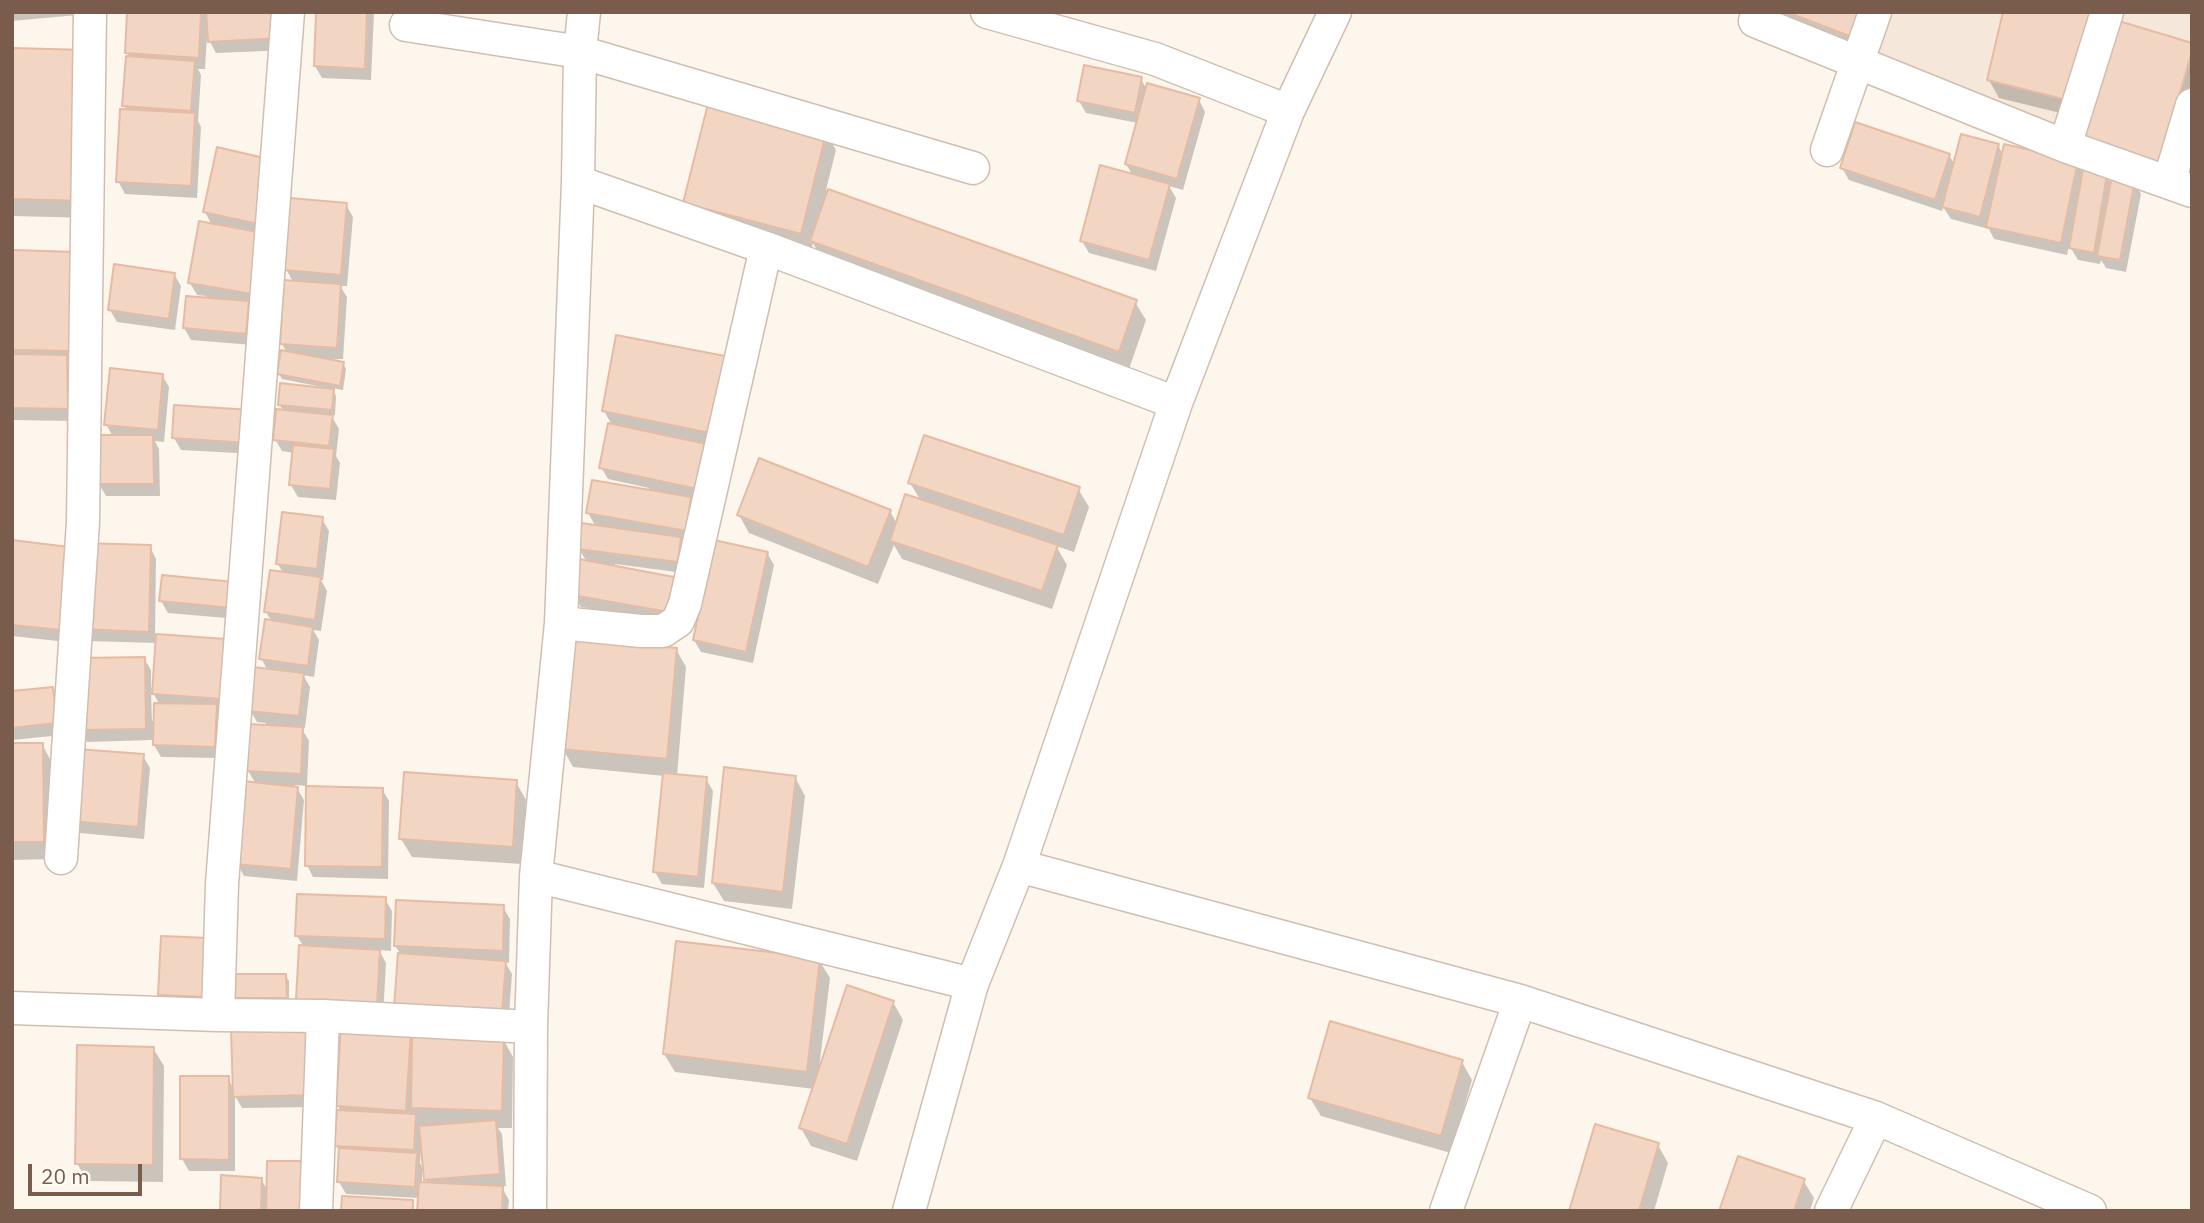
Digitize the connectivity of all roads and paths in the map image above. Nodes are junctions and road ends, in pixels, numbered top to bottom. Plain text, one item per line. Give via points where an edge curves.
1 (90, 12) edge
2 (288, 12) edge
3 (584, 12) edge
4 (987, 12) edge
5 (1335, 12) edge
6 (1875, 12) edge
7 (2107, 12) edge
8 (1755, 21) dead end
9 (406, 25) dead end
10 (580, 52) junction
11 (1858, 61) junction
12 (2192, 105) edge
13 (1288, 111) junction
14 (2065, 146) junction
15 (1827, 150) dead end
16 (973, 168) dead end
17 (578, 182) junction
18 (2181, 186) edge
19 (766, 248) junction
20 (1176, 403) junction
21 (561, 623) junction
22 (61, 858) dead end
23 (1019, 866) junction
24 (536, 876) junction
25 (972, 984) junction
26 (1520, 1001) junction
27 (12, 1008) edge
28 (218, 1015) junction
29 (323, 1016) junction
30 (531, 1027) junction
31 (1876, 1118) junction
32 (316, 1211) edge
33 (530, 1211) edge
34 (909, 1211) edge
35 (1446, 1211) edge
36 (1831, 1211) edge
37 (2090, 1211) edge

1 - 22 street via 83,522
2 - 28 street via 222,884
3 - 10 street
4 - 13 street via 1155,59
5 - 13 street
6 - 11 street
7 - 14 street
8 - 11 street
9 - 10 street
10 - 16 street
10 - 17 street
11 - 14 street
11 - 15 street
12 - 18 street
13 - 20 street
14 - 18 street
17 - 19 street
17 - 21 street
19 - 20 street
19 - 21 street via 678,621 663,631
20 - 23 street
21 - 24 street
23 - 25 street
23 - 26 street
24 - 25 street
24 - 30 street
25 - 34 street
26 - 31 street
26 - 35 street
27 - 28 street
28 - 29 street
29 - 30 street
29 - 32 street
30 - 33 street
31 - 36 street
31 - 37 street

